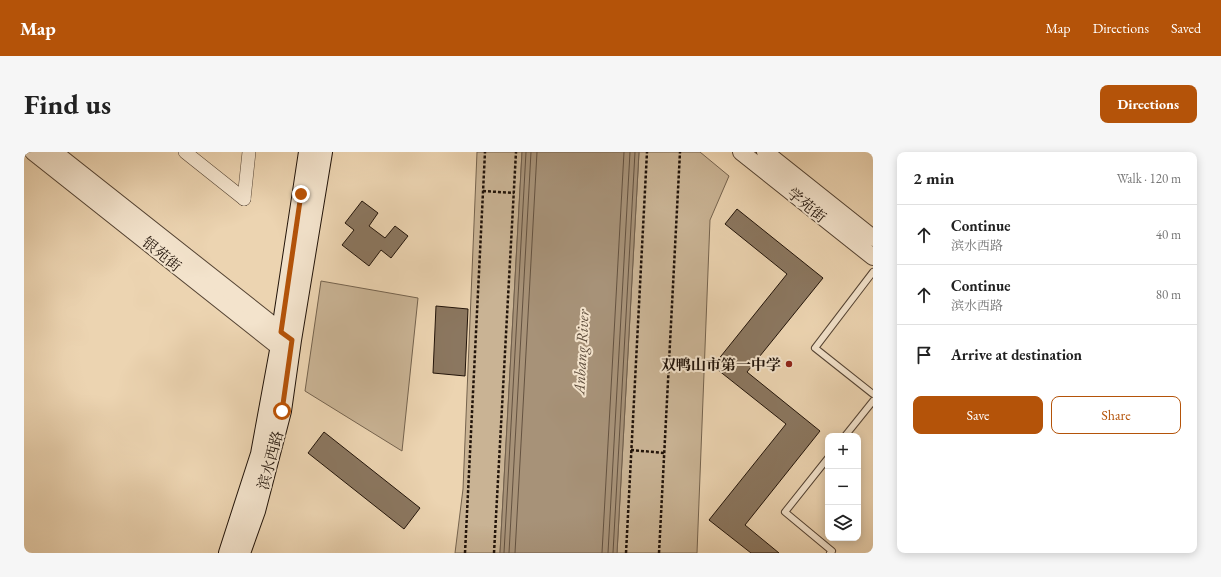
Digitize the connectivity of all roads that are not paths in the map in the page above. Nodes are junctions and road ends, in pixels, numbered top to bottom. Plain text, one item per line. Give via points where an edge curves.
1 (33, 152) edge
2 (54, 152) edge
3 (185, 152) edge
4 (250, 152) edge
5 (308, 152) edge
6 (323, 152) edge
7 (741, 152) edge
8 (765, 152) edge
9 (868, 236) edge
10 (872, 255) edge
11 (873, 272) edge
12 (286, 344) junction
13 (873, 394) edge
14 (873, 401) edge
15 (847, 433) edge
16 (825, 462) edge
17 (228, 553) edge
18 (241, 553) edge
19 (830, 553) edge

1 - 12 street, 银苑街
2 - 12 street, 银苑街
3 - 4 street via 244,199
5 - 12 main road, 滨水西路
6 - 12 main road, 滨水西路
7 - 9 street, 学苑街
8 - 9 street, 学苑街
9 - 10 street, 学苑街
11 - 13 lane via 815,348
12 - 17 main road, 滨水西路 via 260,454
12 - 18 main road, 滨水西路 via 282,411 256,511
14 - 15 lane
16 - 19 lane via 785,512 832,551

